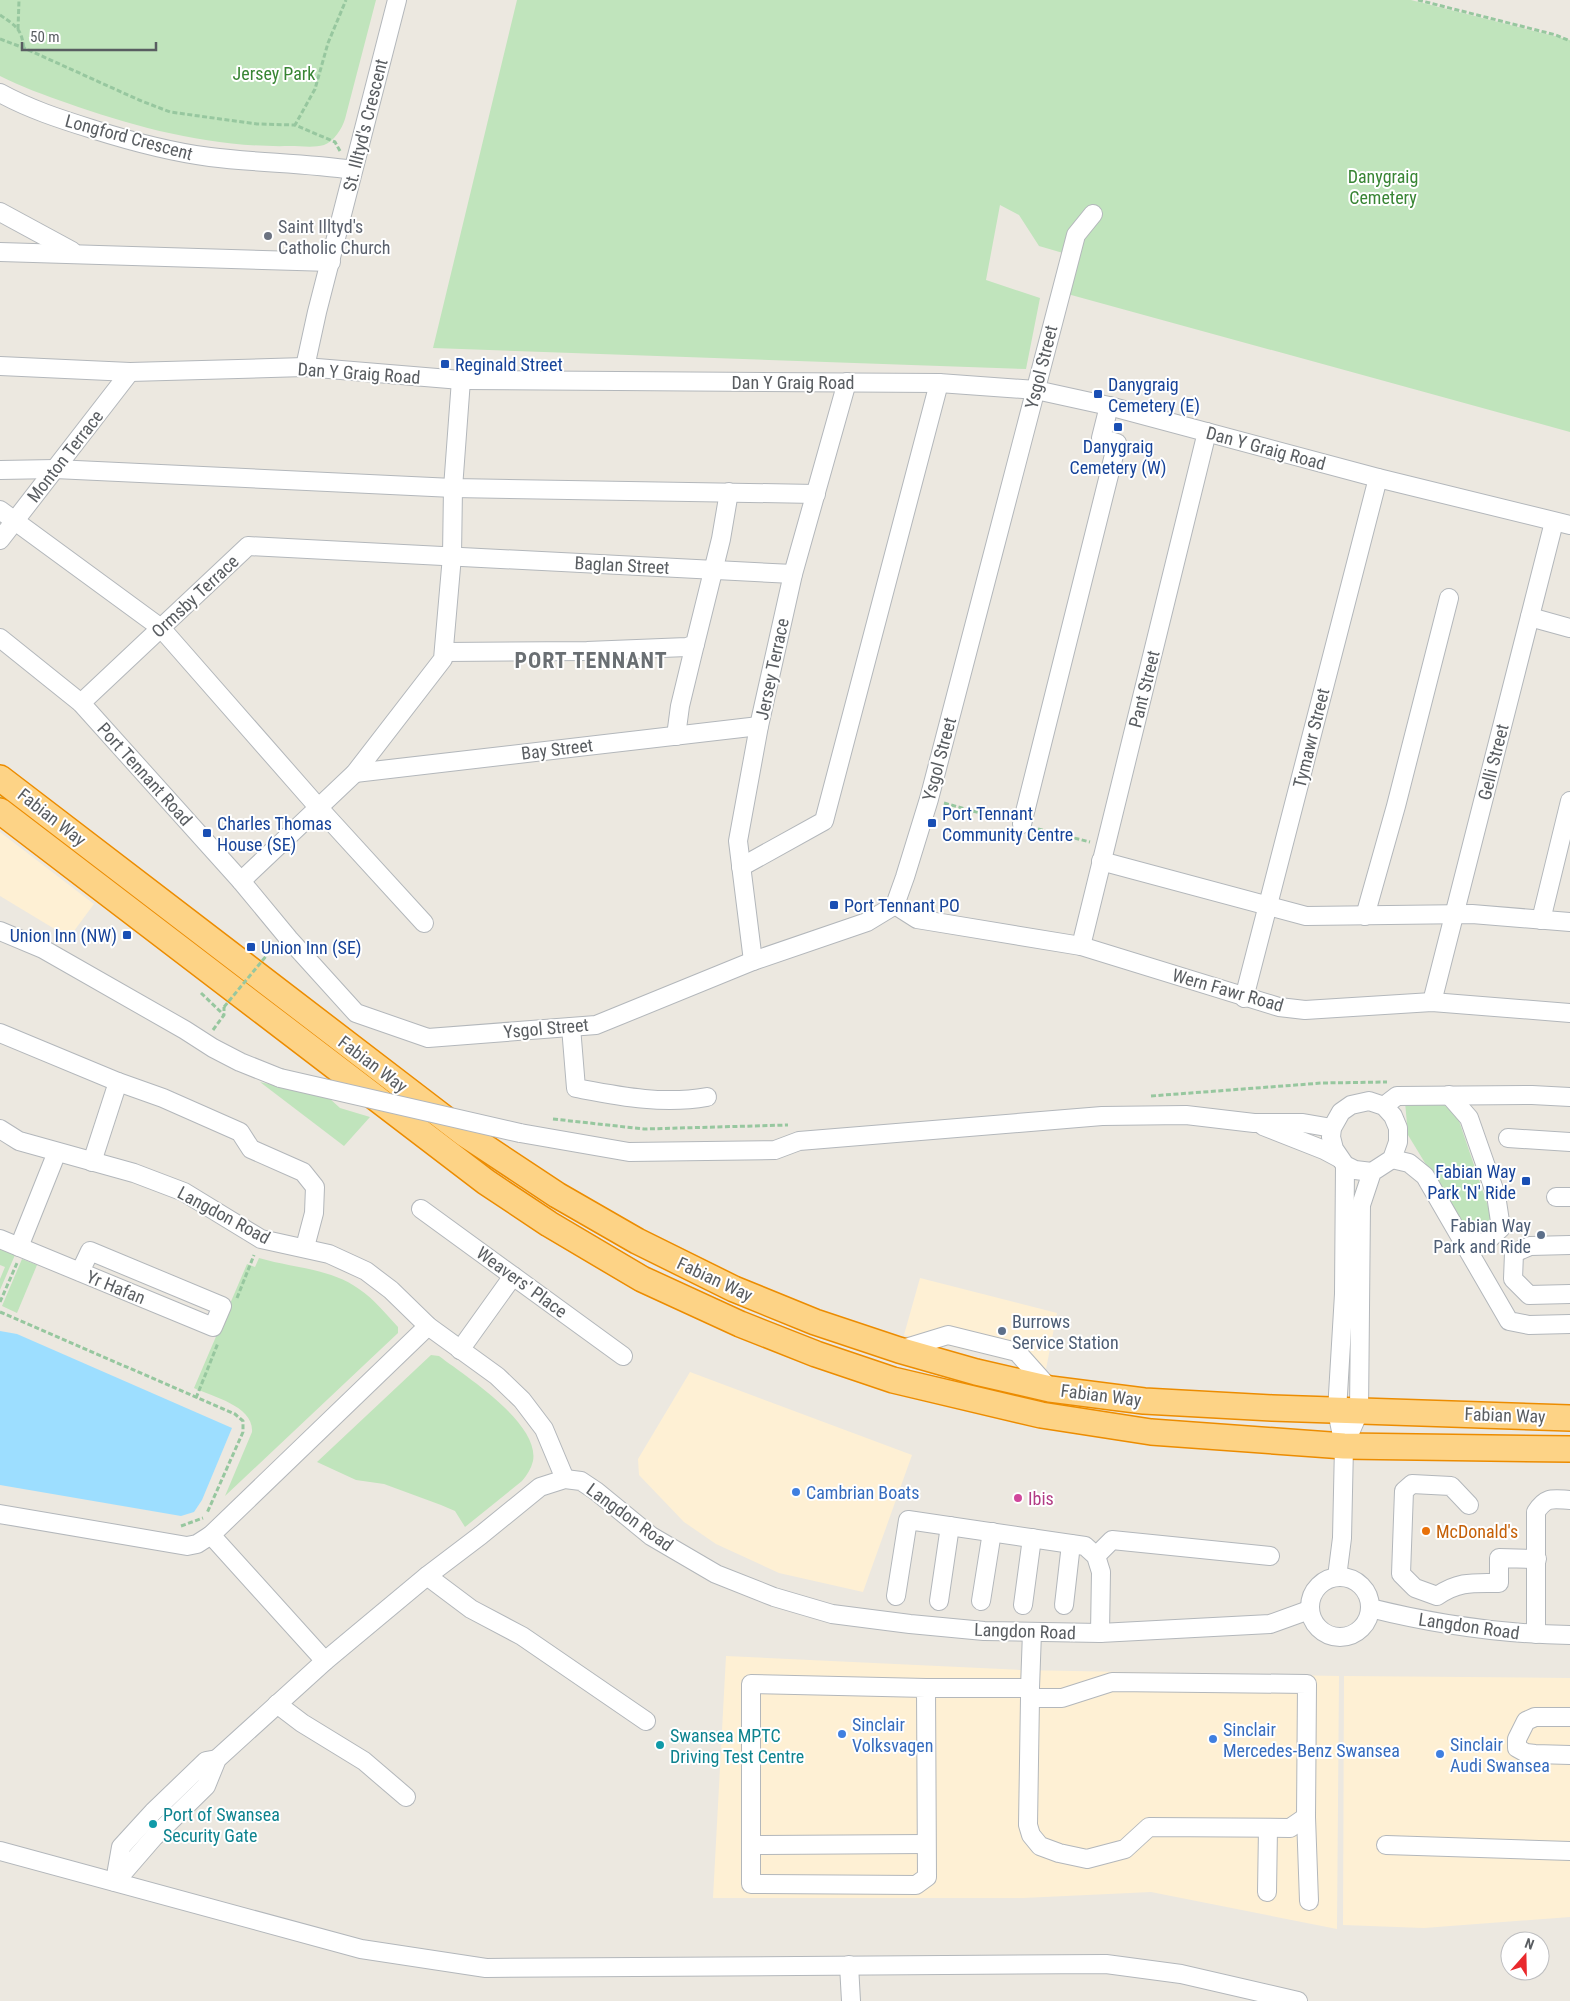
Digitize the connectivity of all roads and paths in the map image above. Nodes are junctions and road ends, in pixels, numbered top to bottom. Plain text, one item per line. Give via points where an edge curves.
1 (19, 0) edge
2 (346, 0) edge
3 (397, 0) edge
4 (1418, 0) edge
5 (0, 15) edge
6 (18, 28) junction
7 (0, 39) edge
8 (1570, 41) edge
9 (24, 48) junction
10 (0, 93) edge
11 (295, 125) junction
12 (353, 170) junction
13 (0, 212) edge
14 (1093, 214) dead end
15 (0, 252) edge
16 (75, 253) junction
17 (331, 262) junction
18 (0, 366) edge
19 (305, 367) junction
20 (130, 372) junction
21 (461, 380) junction
22 (847, 382) junction
23 (939, 383) junction
24 (1036, 390) junction
25 (1109, 406) junction
26 (1207, 432) junction
27 (55, 469) junction
28 (0, 470) edge
29 (1378, 478) junction
30 (454, 488) junction
31 (729, 492) junction
32 (816, 494) junction
33 (0, 510) edge
34 (15, 521) junction
35 (1562, 523) edge
36 (0, 540) edge
37 (452, 556) junction
38 (712, 570) junction
39 (793, 574) junction
40 (1449, 598) dead end
41 (1530, 617) junction
42 (161, 628) junction
43 (1570, 628) edge
44 (0, 638) edge
45 (695, 644) junction
46 (444, 652) junction
47 (81, 703) junction
48 (759, 726) junction
49 (676, 736) junction
50 (355, 773) junction
51 (0, 778) edge
52 (1570, 802) edge
53 (318, 807) junction
54 (0, 811) edge
55 (1022, 824) dead end
56 (1101, 861) junction
57 (741, 867) junction
58 (241, 881) junction
59 (895, 905) junction
60 (1268, 905) junction
61 (1454, 915) junction
62 (1365, 916) junction
63 (1541, 920) junction
64 (1570, 922) edge
65 (424, 923) dead end
66 (0, 931) edge
67 (1080, 946) junction
68 (267, 955) dead end
69 (753, 961) junction
70 (1244, 998) junction
71 (1432, 1002) junction
72 (356, 1013) joint
73 (1570, 1013) edge
74 (571, 1027) junction
75 (0, 1033) edge
76 (210, 1034) dead end
77 (118, 1082) junction
78 (1449, 1095) junction
79 (707, 1097) dead end
80 (1570, 1097) edge
81 (1384, 1106) junction
82 (1254, 1123) junction
83 (1332, 1128) junction
84 (0, 1129) edge
85 (1508, 1138) dead end
86 (1570, 1142) edge
87 (57, 1152) junction
88 (1392, 1159) junction
89 (92, 1162) junction
90 (1342, 1162) junction
91 (1372, 1172) junction
92 (421, 1209) dead end
93 (0, 1239) edge
94 (1462, 1240) junction
95 (1570, 1245) edge
96 (305, 1247) junction
97 (21, 1248) junction
98 (80, 1272) junction
99 (512, 1276) junction
100 (172, 1285) junction
101 (1570, 1294) edge
102 (0, 1302) edge
103 (163, 1307) junction
104 (0, 1312) edge
105 (1570, 1324) edge
106 (428, 1326) junction
107 (460, 1350) junction
108 (623, 1356) dead end
109 (1348, 1412) junction
110 (1570, 1418) edge
111 (1344, 1446) junction
112 (1570, 1449) edge
113 (565, 1479) junction
114 (1570, 1500) edge
115 (1469, 1505) dead end
116 (0, 1514) edge
117 (172, 1524) dead end
118 (950, 1526) junction
119 (992, 1532) junction
120 (211, 1535) junction
121 (1032, 1538) junction
122 (1072, 1544) junction
123 (1096, 1556) junction
124 (1270, 1556) dead end
125 (1537, 1559) junction
126 (427, 1576) junction
127 (1337, 1577) junction
128 (896, 1596) dead end
129 (981, 1600) dead end
130 (938, 1601) dead end
131 (1023, 1605) dead end
132 (1064, 1605) dead end
133 (1370, 1608) junction
134 (1309, 1610) junction
135 (1032, 1632) junction
136 (1100, 1633) junction
137 (1536, 1634) junction
138 (1570, 1635) edge
139 (325, 1660) junction
140 (926, 1688) junction
141 (1030, 1693) junction
142 (277, 1704) junction
143 (1570, 1717) edge
144 (646, 1720) dead end
145 (1570, 1755) edge
146 (217, 1759) junction
147 (406, 1797) dead end
148 (1306, 1817) junction
149 (1268, 1828) junction
150 (926, 1844) junction
151 (751, 1845) junction
152 (1386, 1845) dead end
153 (0, 1851) edge
154 (1570, 1851) edge
155 (115, 1882) junction
156 (1267, 1892) dead end
157 (1308, 1901) dead end
158 (849, 1965) junction
159 (851, 2001) edge
160 (1298, 2001) edge

1 - 6 path
2 - 11 path via 328,44 315,89
3 - 12 street, St. Illtyd's Crescent
4 - 8 path
5 - 6 path
6 - 9 path
7 - 9 path
9 - 11 path via 170,112 257,124
10 - 12 street, Longford Crescent via 62,120 153,147 208,157
11 - 12 path via 335,142
12 - 17 street, St. Illtyd's Crescent
13 - 16 street
14 - 24 street, Ysgol Street via 1076,236
15 - 16 street
16 - 17 street
17 - 19 street, St. Illtyd's Crescent
18 - 20 street, Dan Y Graig Road
19 - 20 street, Dan Y Graig Road
19 - 21 street, Dan Y Graig Road
20 - 27 street, Monton Terrace
21 - 22 street, Dan Y Graig Road
21 - 30 street
22 - 23 street, Dan Y Graig Road
22 - 32 street, Jersey Terrace
23 - 24 street, Dan Y Graig Road
23 - 57 street via 824,821
24 - 25 street, Dan Y Graig Road
24 - 59 street, Ysgol Street via 928,799
25 - 26 street, Dan Y Graig Road
25 - 55 street via 1101,438 1118,443
26 - 29 street, Dan Y Graig Road
26 - 56 street, Pant Street
27 - 28 street
27 - 30 street
27 - 34 street, Monton Terrace
29 - 35 street, Dan Y Graig Road
29 - 60 street, Tymawr Street
30 - 31 street
30 - 37 street
31 - 32 street
31 - 38 street
32 - 39 street, Jersey Terrace
33 - 34 street
34 - 36 street, Monton Terrace
34 - 42 street
35 - 41 street, Gelli Street
37 - 38 street, Baglan Street
37 - 42 street, Ormsby Terrace via 248,546
37 - 46 street
38 - 39 street, Baglan Street
38 - 45 street
39 - 48 street, Jersey Terrace
40 - 62 street
41 - 43 street
41 - 61 street, Gelli Street
42 - 47 street, Ormsby Terrace
42 - 53 street
44 - 47 street, Port Tennant Road
45 - 46 street via 607,650
45 - 49 street
46 - 50 street via 443,659
47 - 58 street, Port Tennant Road
48 - 49 street, Bay Street
48 - 57 street, Jersey Terrace via 738,841
49 - 50 street, Bay Street
50 - 53 street
51 - 109 highway, Fabian Way via 465,1134 550,1190 637,1241 734,1289 815,1322 899,1350 1050,1389 1144,1401
52 - 63 street
53 - 58 street
53 - 65 street
54 - 111 highway, Fabian Way via 486,1182 642,1280 816,1354 893,1380 1041,1415 1151,1432
56 - 60 street
56 - 67 street, Pant Street
57 - 69 street, Jersey Terrace
58 - 72 street, Port Tennant Road
59 - 67 street, Wern Fawr Road via 917,919
59 - 69 street, Ysgol Street via 867,922
60 - 62 street via 1306,916
60 - 70 street, Tymawr Street
61 - 62 street
61 - 63 street
61 - 71 street, Gelli Street
63 - 64 street
66 - 82 street, bridge via 43,949 213,1048 280,1078 520,1133 629,1152 775,1150 799,1141 1102,1116 1186,1115
67 - 70 street, Wern Fawr Road
68 - 76 path, bridge via 224,1007 224,1015
69 - 74 street, Ysgol Street via 596,1025
70 - 71 street, Wern Fawr Road via 1305,1010
71 - 73 street, Wern Fawr Road
72 - 74 street, Ysgol Street via 428,1038
74 - 79 street via 576,1088 653,1100
75 - 77 street
77 - 89 street
77 - 96 street via 240,1132 251,1149 303,1172 315,1187 314,1213
78 - 80 street
78 - 81 street via 1397,1096
78 - 94 street via 1469,1118 1496,1195 1501,1228 1485,1243
81 - 83 street via 1369,1101 1351,1105 1341,1112
81 - 88 street via 1398,1128 1398,1142
82 - 83 street via 1302,1123
82 - 90 street via 1324,1150
83 - 90 street via 1334,1149
84 - 87 street, Langdon Road via 19,1141
85 - 86 street
87 - 89 street, Langdon Road
87 - 97 street
88 - 91 street
88 - 94 street via 1409,1163 1425,1176
89 - 96 street, Langdon Road via 134,1172 184,1192 261,1239
90 - 91 street via 1355,1170
90 - 109 street
91 - 109 street via 1362,1205
92 - 99 street, Weavers' Place
93 - 97 street, Yr Hafan
94 - 105 street via 1509,1321 1529,1325
95 - 101 street via 1530,1246 1514,1253 1513,1279 1529,1295
96 - 106 street, Langdon Road via 366,1271
97 - 98 street, Yr Hafan
97 - 102 path
98 - 100 street via 90,1251
98 - 103 street, Yr Hafan
99 - 107 street
99 - 108 street, Weavers' Place
100 - 103 street
100 - 103 street, Yr Hafan via 222,1306 213,1327
104 - 117 path via 243,1420 243,1432 205,1517 182,1526
106 - 107 street, Langdon Road
106 - 120 street
107 - 113 street, Langdon Road via 497,1376 522,1400 544,1429
109 - 110 highway, Fabian Way
109 - 111 street
111 - 112 highway, Fabian Way
111 - 127 street via 1342,1538
113 - 126 street via 540,1487
113 - 135 street, Langdon Road via 581,1482 596,1491 651,1536 716,1574 774,1597 832,1614 984,1631
114 - 125 street via 1549,1499 1536,1512
115 - 125 street via 1451,1486 1412,1484 1404,1492 1401,1574 1415,1588 1437,1596 1452,1586 1499,1583 1499,1558
116 - 120 street via 187,1546
118 - 119 street
118 - 128 street via 908,1520
118 - 130 street
119 - 121 street
119 - 129 street
120 - 139 street
121 - 122 street
121 - 131 street
122 - 123 street via 1085,1546
122 - 132 street
123 - 124 street via 1112,1540
123 - 136 street via 1101,1572
125 - 137 street
126 - 139 street
126 - 144 street via 471,1609 522,1636
127 - 133 street via 1357,1582 1366,1594
127 - 134 street via 1320,1584 1313,1592
133 - 134 street via 1363,1627 1346,1637 1322,1631 1312,1620
133 - 137 street, Langdon Road via 1466,1628
134 - 136 street, Langdon Road via 1270,1624
135 - 136 street, Langdon Road
135 - 141 street
137 - 138 street, Langdon Road
139 - 142 street
140 - 141 street
140 - 150 street
140 - 151 street via 751,1684
141 - 148 street via 1062,1698 1112,1682 1307,1684
141 - 149 street via 1028,1825 1040,1846 1087,1859 1126,1849 1149,1827
142 - 146 street
142 - 147 street via 295,1719 364,1761
143 - 145 street via 1535,1717 1526,1721 1517,1739 1517,1748 1526,1753
146 - 155 street via 206,1786 154,1837
146 - 155 street via 206,1761 152,1812 121,1847
148 - 149 street via 1290,1828
148 - 157 street
149 - 156 street
150 - 151 street
150 - 151 street via 927,1877 916,1885 751,1884
152 - 154 street
153 - 155 street
155 - 158 street via 361,1949 486,1968
158 - 159 street
158 - 160 street via 1106,1964 1181,1974

